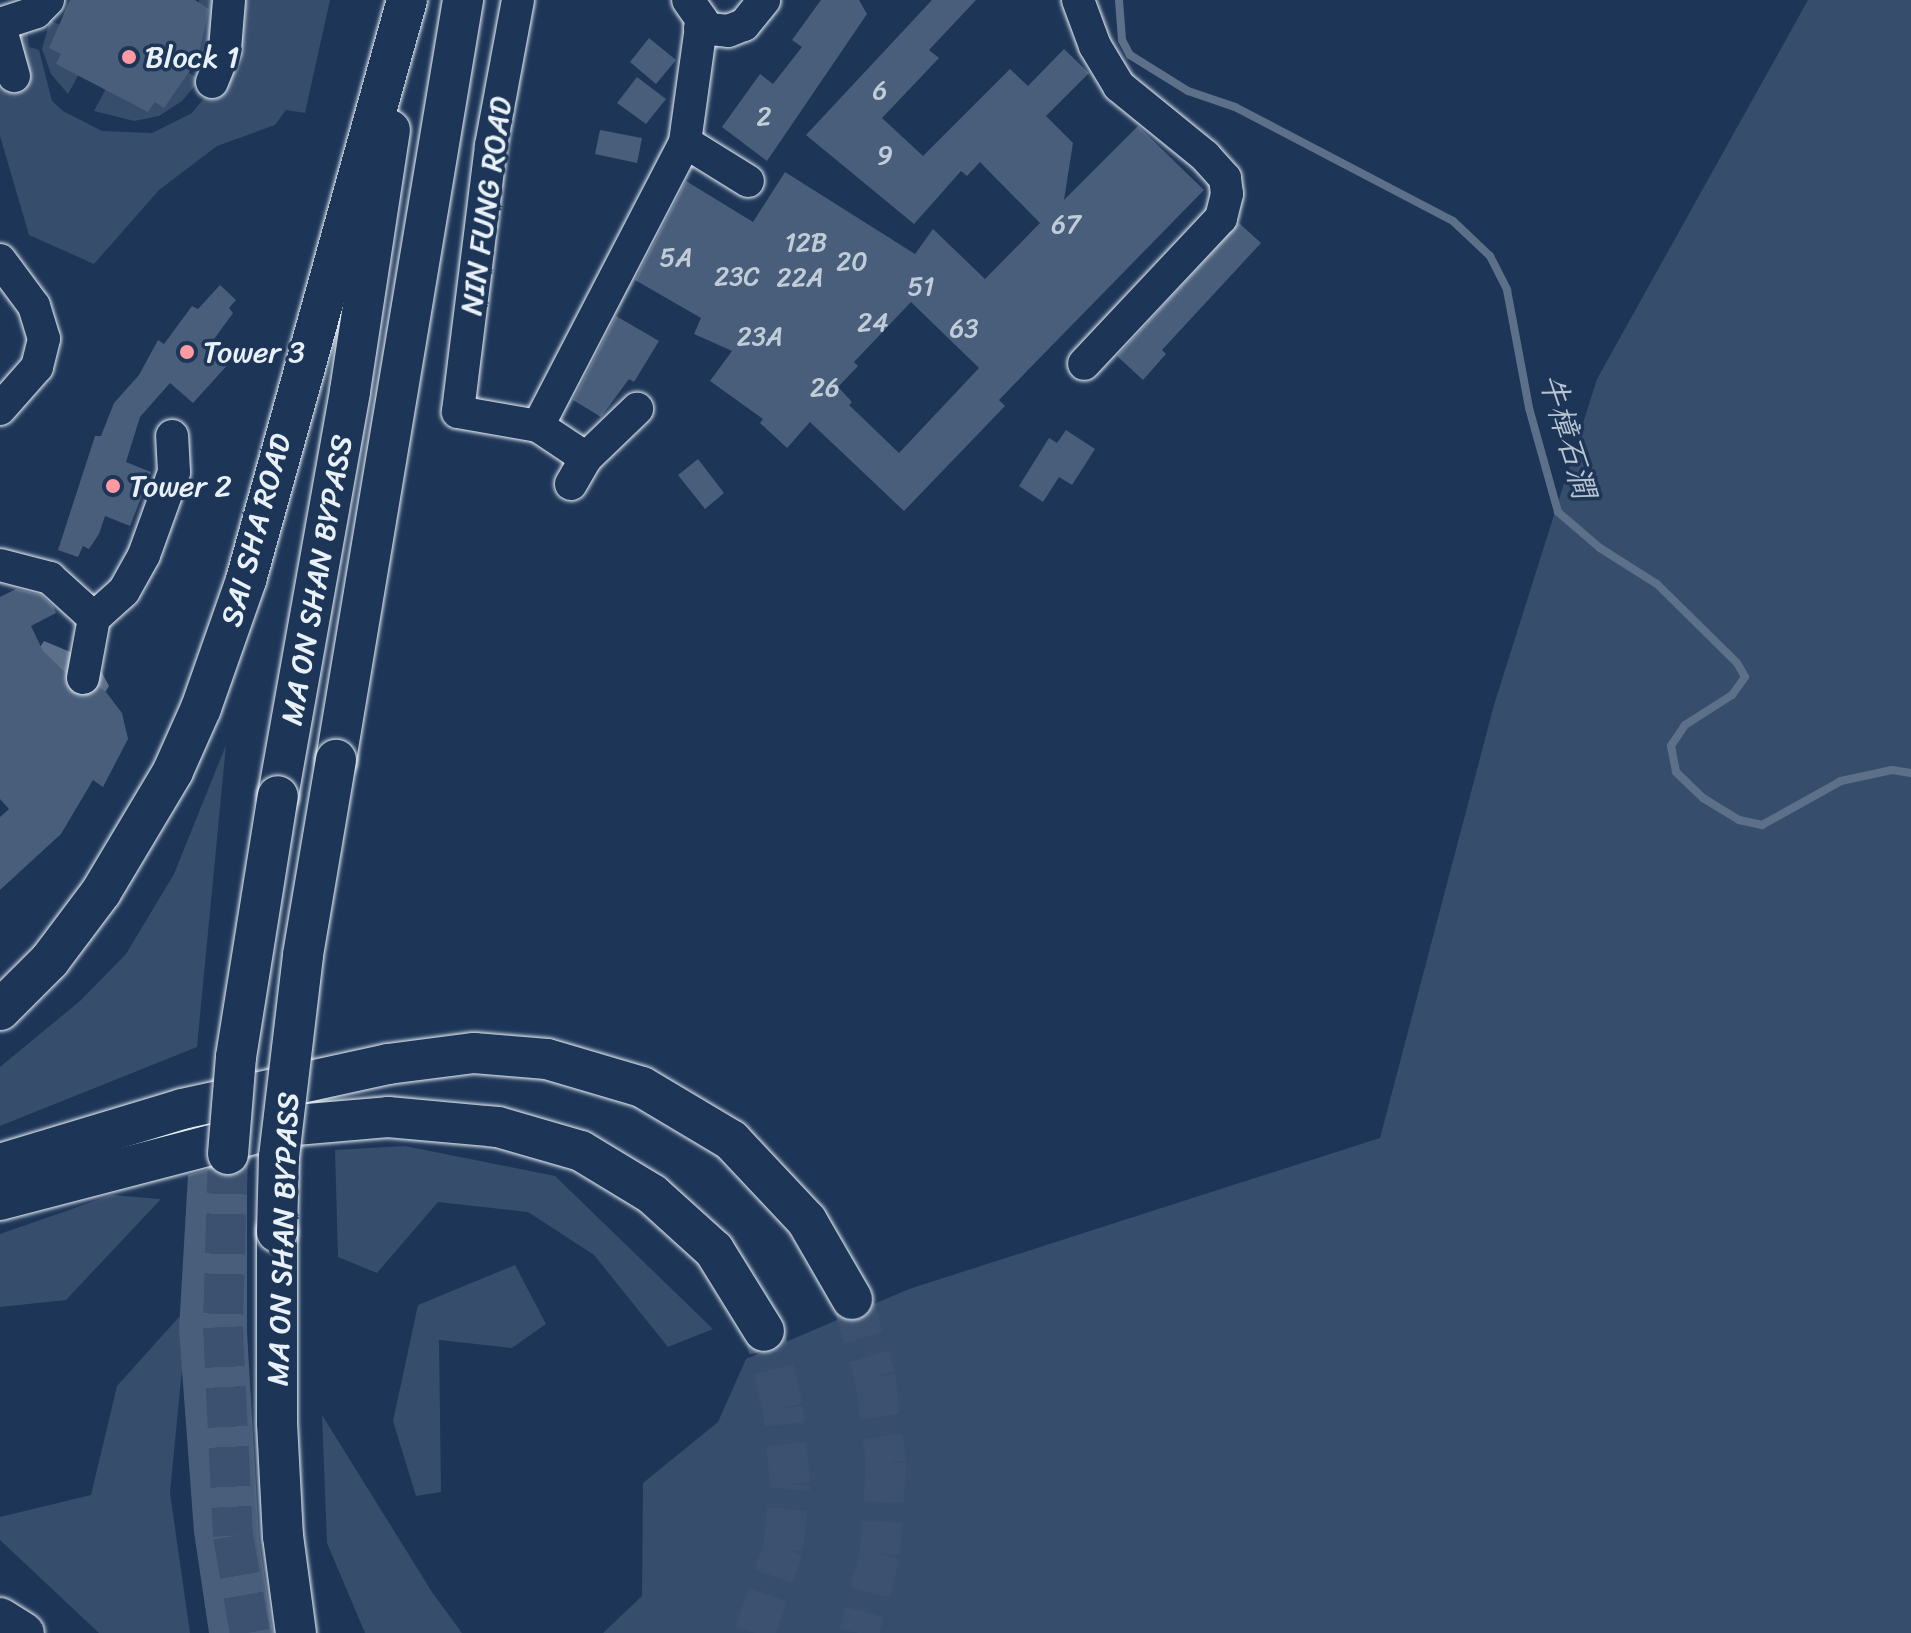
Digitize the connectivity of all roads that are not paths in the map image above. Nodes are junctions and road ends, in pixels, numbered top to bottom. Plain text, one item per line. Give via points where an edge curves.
1 (48, 0) edge
2 (229, 0) edge
3 (463, 0) edge
4 (518, 0) edge
5 (764, 0) edge
6 (1078, 0) edge
7 (406, 2) edge
8 (694, 14) edge
9 (0, 25) edge
10 (14, 76) dead end
11 (212, 82) dead end
12 (685, 142) junction
13 (748, 181) dead end
14 (0, 260) edge
15 (1084, 364) dead end
16 (0, 409) edge
17 (637, 409) dead end
18 (538, 426) junction
19 (172, 436) dead end
20 (0, 565) edge
21 (94, 618) junction
22 (83, 678) dead end
23 (0, 1010) edge
24 (228, 1154) tunnel mouth
25 (0, 1164) edge
26 (0, 1200) edge
27 (852, 1299) tunnel mouth
28 (764, 1331) tunnel mouth
29 (0, 1618) edge
30 (298, 1630) edge
31 (24, 1633) edge

1 - 9 street via 36,12
2 - 11 street via 227,40
3 - 30 main road, MA ON SHAN BYPASS, bridge via 303,955 279,1157 276,1334 283,1536
4 - 18 street, NIN FUNG ROAD via 491,146 458,412
5 - 8 street via 744,25 728,31
6 - 15 street via 1095,46 1119,86 1205,156 1225,178 1227,194 1221,218
7 - 23 main road, SAI SHA ROAD via 246,580 201,708 163,790 101,892 50,960
7 - 24 main road, MA ON SHAN BYPASS, bridge via 350,391 236,1057
8 - 12 street
9 - 10 street
12 - 13 street
12 - 18 street
14 - 16 street via 41,322 43,349 37,367
17 - 18 street via 578,471
19 - 21 street via 174,472 144,555 124,591
20 - 21 street via 50,578
21 - 22 street
25 - 27 main road via 182,1109 388,1064 474,1053 547,1059 642,1087 731,1140 807,1221
26 - 28 main road via 284,1126 388,1117 498,1127 581,1151 652,1194 714,1250
29 - 31 main road

